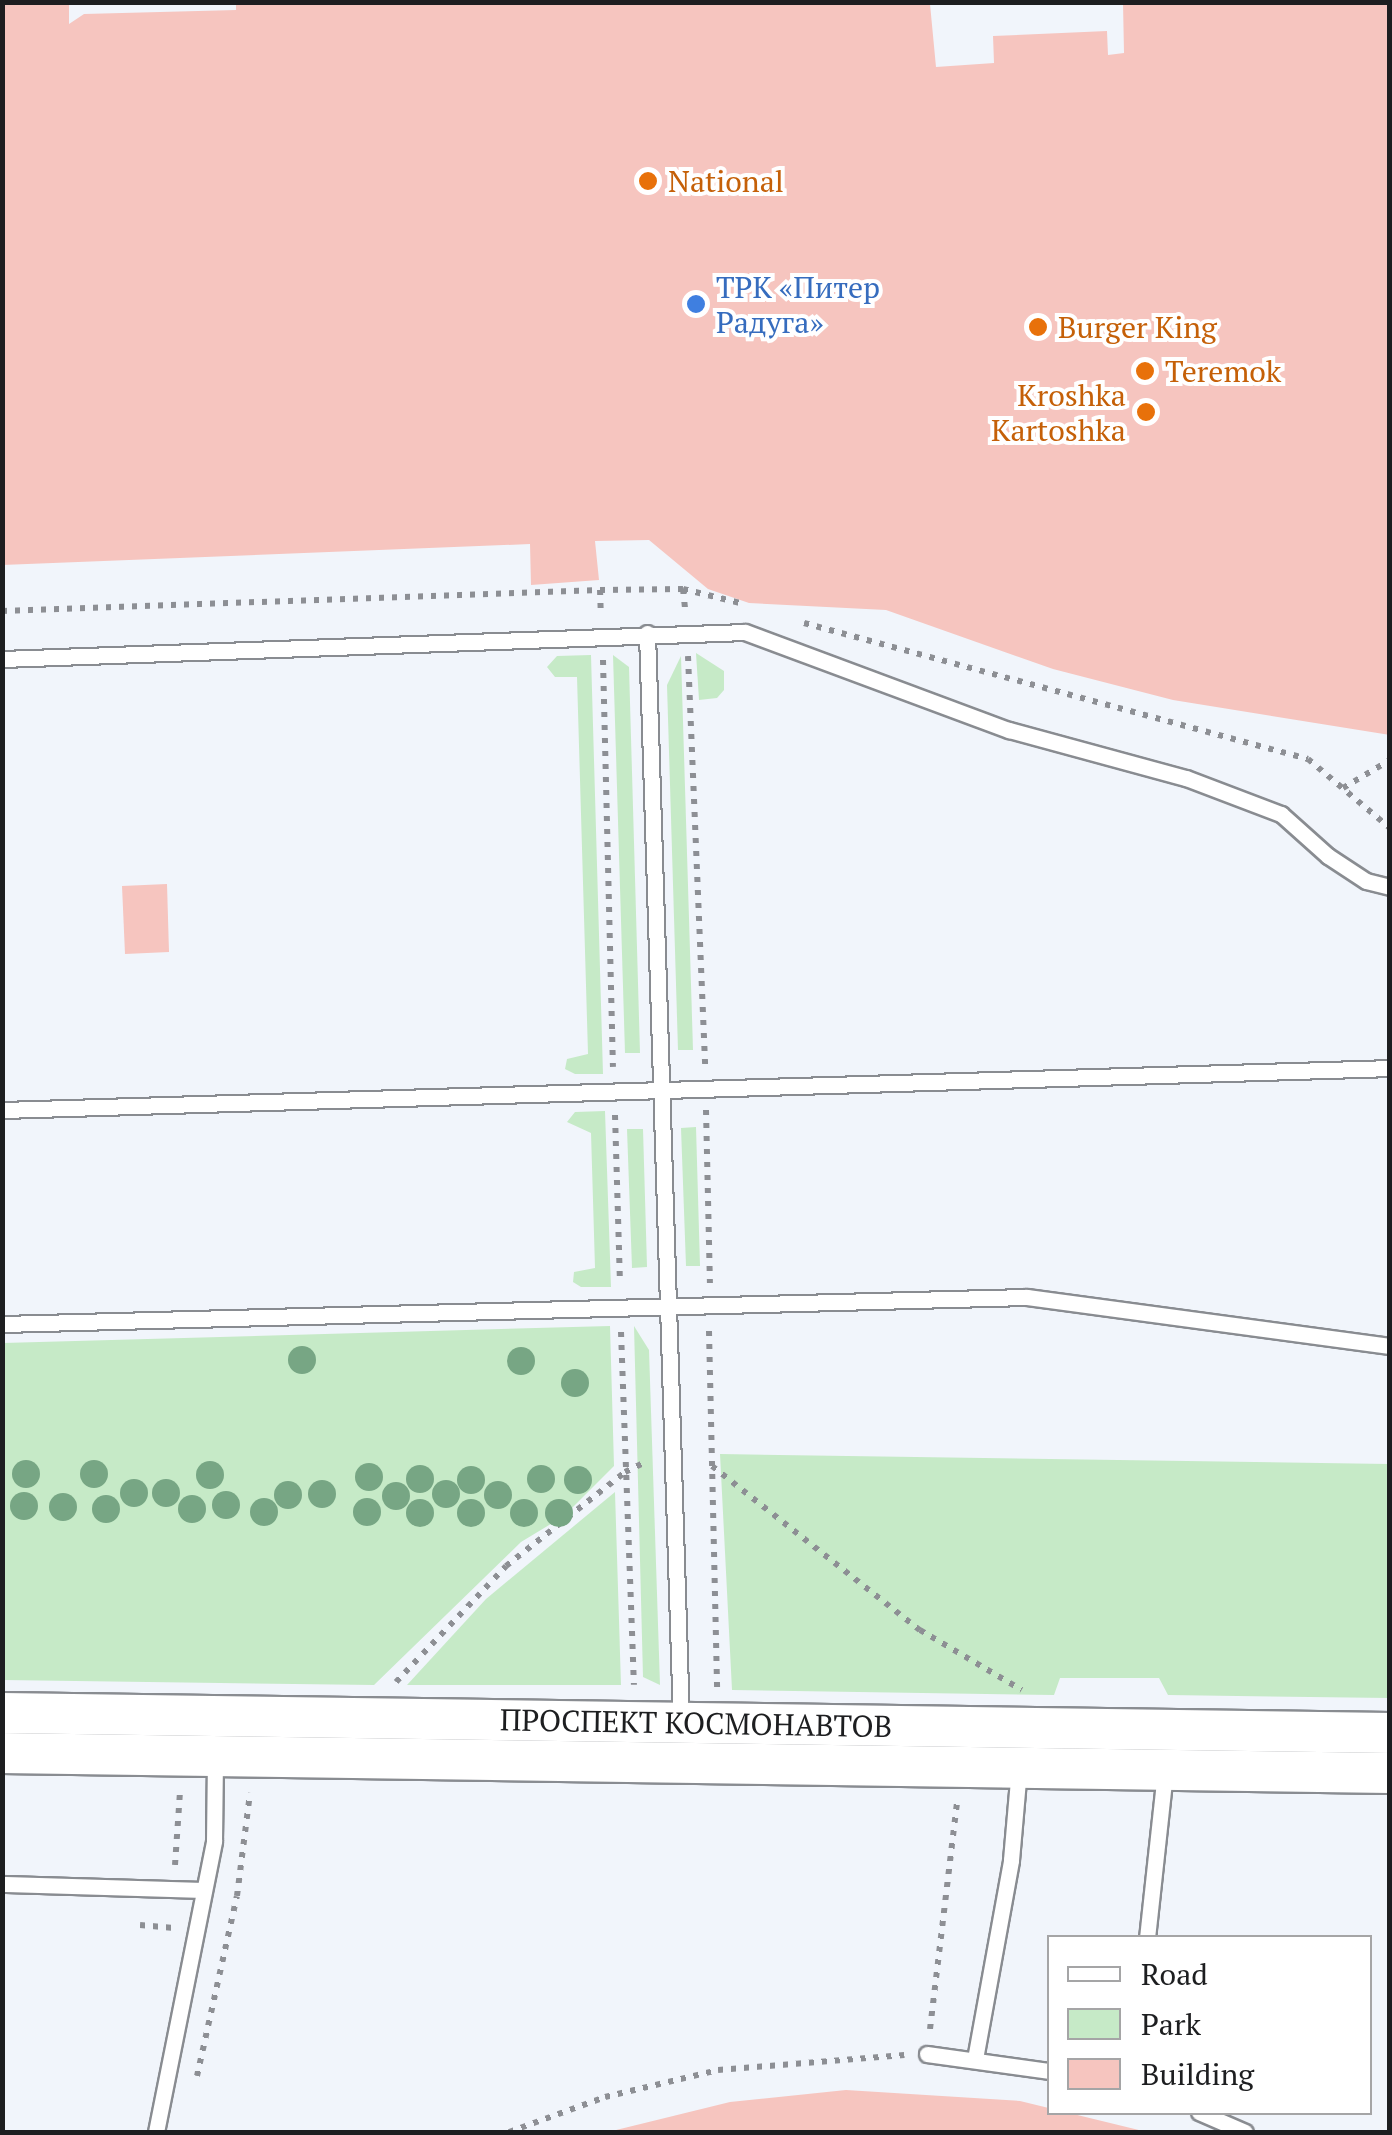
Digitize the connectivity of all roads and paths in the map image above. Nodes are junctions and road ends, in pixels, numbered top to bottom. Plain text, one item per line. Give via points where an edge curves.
1 (683, 589) junction
2 (600, 590) junction
3 (758, 608) dead end
4 (685, 610) dead end
5 (2, 611) edge
6 (601, 612) dead end
7 (793, 620) dead end
8 (646, 633) junction
9 (687, 650) dead end
10 (602, 652) dead end
11 (2, 659) edge
12 (1390, 760) edge
13 (1343, 788) junction
14 (1390, 828) edge
15 (1390, 887) edge
16 (1390, 1068) edge
17 (705, 1087) junction
18 (614, 1089) junction
19 (661, 1089) junction
20 (2, 1110) edge
21 (620, 1288) dead end
22 (709, 1289) dead end
23 (668, 1304) junction
24 (2, 1324) edge
25 (621, 1324) dead end
26 (709, 1324) dead end
27 (1390, 1346) edge
28 (712, 1466) junction
29 (625, 1472) junction
30 (385, 1694) dead end
31 (634, 1696) dead end
32 (1034, 1696) dead end
33 (717, 1700) dead end
34 (2, 1713) edge
35 (1390, 1734) edge
36 (682, 1743) junction
37 (2, 1753) edge
38 (214, 1756) junction
39 (1019, 1768) junction
40 (1166, 1770) junction
41 (1390, 1773) edge
42 (251, 1787) dead end
43 (958, 1797) dead end
44 (2, 1884) edge
45 (204, 1890) junction
46 (140, 1925) dead end
47 (178, 1928) dead end
48 (1147, 1935) edge
49 (927, 2054) junction
50 (975, 2058) junction
51 (1047, 2070) edge
52 (192, 2096) dead end
53 (1205, 2115) edge
54 (156, 2132) edge
55 (509, 2132) edge
56 (1245, 2132) edge

1 - 2 path
1 - 3 path
1 - 4 path
2 - 5 path
2 - 6 path
7 - 13 path via 1308,760
8 - 11 lane
8 - 15 lane via 762,636 1009,730 1186,778 1280,814 1341,864
8 - 19 lane
9 - 17 path
10 - 18 path
12 - 13 path
13 - 14 path
16 - 17 lane
17 - 19 lane
17 - 22 path
18 - 19 lane
18 - 20 lane
18 - 21 path
19 - 23 lane
23 - 24 lane
23 - 27 lane via 1027,1297
23 - 36 lane
25 - 29 path
26 - 28 path
28 - 32 path via 920,1630
28 - 33 path
29 - 30 path via 506,1566
29 - 31 path
34 - 36 street, ПРОСПЕКТ КОСМОНАВТОВ
35 - 36 street, ПРОСПЕКТ КОСМОНАВТОВ
36 - 38 street, ПРОСПЕКТ КОСМОНАВТОВ
36 - 39 street, ПРОСПЕКТ КОСМОНАВТОВ
37 - 38 street, ПРОСПЕКТ КОСМОНАВТОВ
38 - 45 lane via 214,1841
39 - 40 street, ПРОСПЕКТ КОСМОНАВТОВ
39 - 50 lane via 1011,1860
40 - 41 street, ПРОСПЕКТ КОСМОНАВТОВ
40 - 48 lane
42 - 52 path via 237,1896
43 - 49 path
44 - 45 lane
45 - 54 lane
46 - 47 path
49 - 50 lane
49 - 55 path via 718,2070 605,2096
50 - 51 lane
53 - 56 lane

